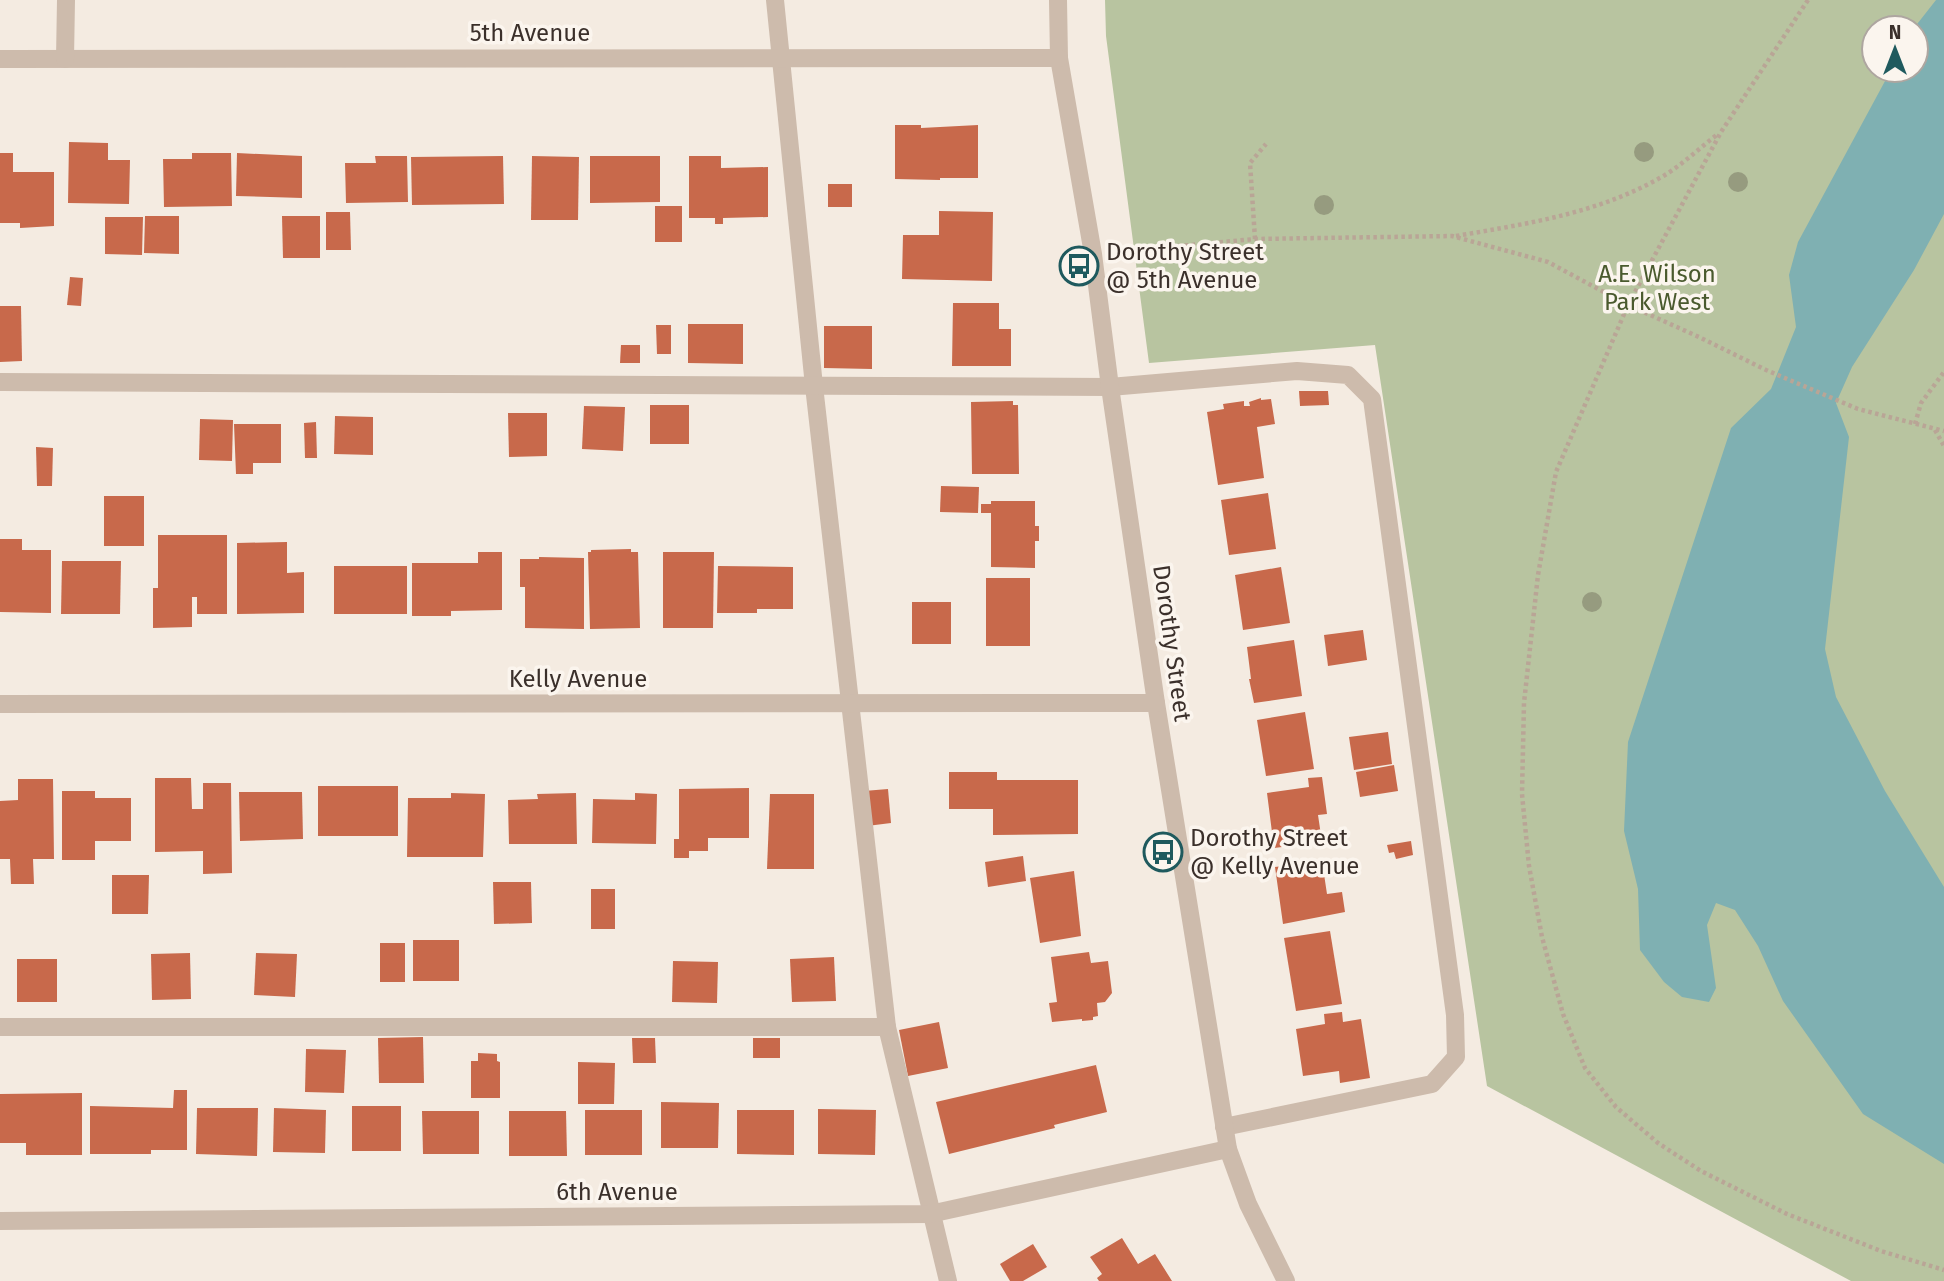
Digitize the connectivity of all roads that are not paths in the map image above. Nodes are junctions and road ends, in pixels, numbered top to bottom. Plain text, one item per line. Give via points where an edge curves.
1 (66, 0) edge
2 (775, 0) edge
3 (1058, 0) edge
4 (782, 57) junction
5 (0, 58) edge
6 (1059, 58) junction
7 (65, 59) junction
8 (0, 382) edge
9 (814, 386) junction
10 (1110, 387) junction
11 (1156, 703) junction
12 (0, 704) edge
13 (851, 704) junction
14 (0, 1027) edge
15 (887, 1027) junction
16 (1224, 1127) junction
17 (1228, 1149) junction
18 (930, 1214) junction
19 (0, 1221) edge
20 (948, 1281) edge
21 (1286, 1281) edge

1 - 7 street
2 - 4 street
3 - 6 street, Dorothy Street
4 - 6 street, 5th Avenue
4 - 7 street, 5th Avenue
4 - 9 street
5 - 7 street, 5th Avenue
6 - 10 street, Dorothy Street via 1093,254
8 - 9 street
9 - 10 street
9 - 13 street
10 - 11 street, Dorothy Street
10 - 16 street via 1297,371 1348,375 1372,399 1453,1001 1456,1057 1432,1084
11 - 13 street, Kelly Avenue
11 - 16 street, Dorothy Street
12 - 13 street, Kelly Avenue
13 - 15 street
14 - 15 street
15 - 18 street
16 - 17 street, Dorothy Street
17 - 18 street, 6th Avenue
17 - 21 street, Dorothy Street via 1248,1204
18 - 19 street, 6th Avenue
18 - 20 street

